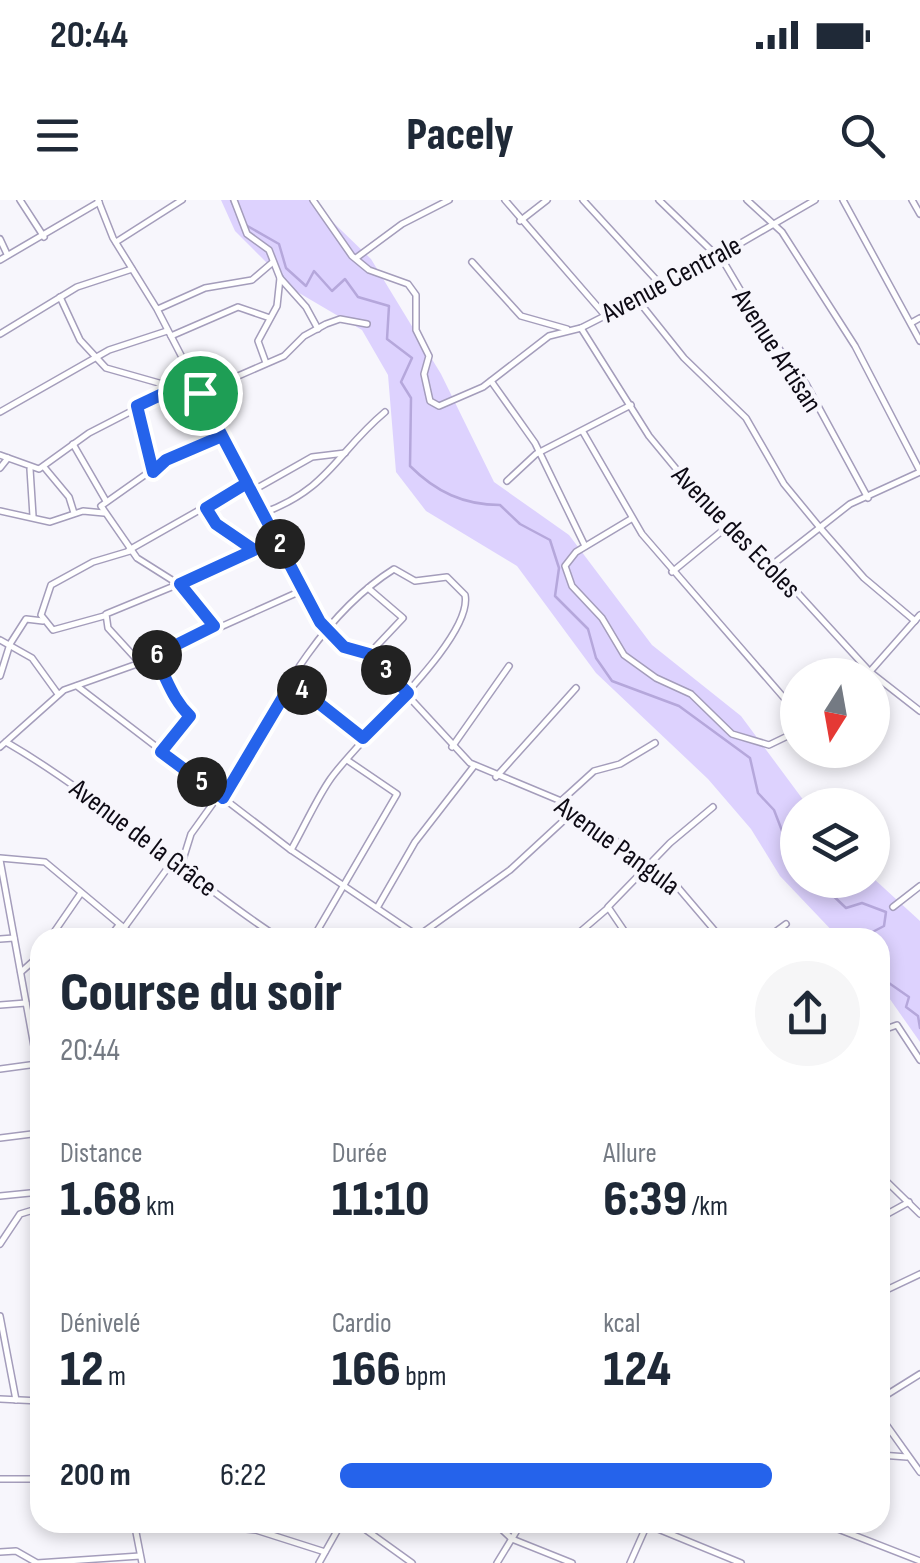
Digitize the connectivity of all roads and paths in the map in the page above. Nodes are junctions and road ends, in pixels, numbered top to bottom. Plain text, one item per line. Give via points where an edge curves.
1 (20, 200) edge
2 (182, 200) edge
3 (234, 200) edge
4 (314, 200) edge
5 (449, 200) edge
6 (505, 200) edge
7 (548, 200) edge
8 (583, 200) edge
9 (659, 200) edge
10 (747, 200) edge
11 (815, 200) edge
12 (844, 200) edge
13 (912, 200) edge
14 (98, 201) edge
15 (920, 214) edge
16 (520, 221) junction
17 (774, 225) junction
18 (44, 237) junction
19 (0, 238) edge
20 (116, 242) junction
21 (7, 254) junction
22 (717, 254) junction
23 (356, 258) junction
24 (0, 260) edge
25 (272, 262) junction
26 (472, 262) dead end
27 (132, 269) junction
28 (280, 278) junction
29 (661, 286) junction
30 (60, 297) junction
31 (636, 298) junction
32 (157, 309) junction
33 (603, 313) junction
34 (270, 318) junction
35 (920, 318) edge
36 (911, 323) junction
37 (367, 324) dead end
38 (581, 328) junction
39 (318, 330) junction
40 (570, 330) junction
41 (0, 334) edge
42 (169, 334) junction
43 (920, 341) edge
44 (97, 357) junction
45 (266, 363) junction
46 (192, 380) junction
47 (491, 381) junction
48 (176, 387) junction
49 (200, 393) junction
50 (137, 406) junction
51 (631, 406) junction
52 (0, 412) edge
53 (385, 412) dead end
54 (582, 432) junction
55 (222, 436) junction
56 (74, 444) junction
57 (348, 452) junction
58 (540, 453) junction
59 (0, 455) edge
60 (8, 458) junction
61 (44, 467) junction
62 (0, 468) edge
63 (30, 469) junction
64 (920, 471) edge
65 (153, 472) junction
66 (507, 482) dead end
67 (247, 483) junction
68 (252, 491) junction
69 (868, 498) junction
70 (106, 500) junction
71 (206, 508) junction
72 (0, 511) edge
73 (74, 513) junction
74 (104, 513) junction
75 (263, 513) junction
76 (34, 516) junction
77 (631, 520) junction
78 (728, 526) junction
79 (821, 530) junction
80 (276, 537) junction
81 (585, 546) junction
82 (254, 550) junction
83 (130, 551) junction
84 (772, 565) junction
85 (672, 572) junction
86 (180, 584) junction
87 (368, 588) junction
88 (303, 590) junction
89 (104, 616) junction
90 (918, 618) edge
91 (43, 621) junction
92 (214, 626) junction
93 (326, 629) junction
94 (0, 640) edge
95 (10, 644) junction
96 (369, 654) junction
97 (154, 656) junction
98 (856, 658) edge
99 (882, 658) edge
100 (140, 663) junction
101 (509, 666) dead end
102 (0, 676) edge
103 (292, 682) junction
104 (76, 686) junction
105 (576, 688) dead end
106 (890, 689) edge
107 (408, 693) junction
108 (58, 694) junction
109 (780, 694) edge
110 (920, 711) edge
111 (363, 738) junction
112 (780, 741) edge
113 (655, 743) dead end
114 (3, 745) edge
115 (452, 747) junction
116 (161, 752) junction
117 (347, 760) junction
118 (474, 766) junction
119 (496, 776) junction
120 (221, 796) junction
121 (561, 800) junction
122 (713, 808) dead end
123 (574, 811) junction
124 (292, 850) junction
125 (0, 859) edge
126 (172, 862) junction
127 (650, 863) junction
128 (180, 867) junction
129 (2, 882) edge
130 (920, 886) edge
131 (343, 887) junction
132 (81, 893) junction
133 (894, 907) dead end
134 (377, 908) junction
135 (608, 908) junction
136 (786, 924) dead end
137 (121, 927) joint
138 (57, 928) edge
139 (265, 928) edge
140 (319, 928) edge
141 (407, 928) edge
142 (432, 928) edge
143 (584, 928) edge
144 (622, 928) edge
145 (714, 928) edge
146 (781, 928) edge
147 (14, 938) junction
148 (0, 939) edge
149 (30, 964) edge
150 (20, 972) junction
151 (26, 1002) junction
152 (0, 1004) edge
153 (30, 1020) edge
154 (890, 1027) edge
155 (920, 1060) edge
156 (30, 1065) edge
157 (0, 1069) edge
158 (30, 1134) edge
159 (0, 1138) edge
160 (890, 1184) edge
161 (30, 1193) edge
162 (0, 1196) edge
163 (909, 1202) junction
164 (30, 1212) edge
165 (890, 1212) edge
166 (920, 1214) edge
167 (0, 1244) edge
168 (920, 1274) edge
169 (890, 1288) edge
170 (0, 1316) edge
171 (920, 1374) edge
172 (890, 1393) edge
173 (0, 1399) edge
174 (16, 1400) junction
175 (30, 1401) edge
176 (890, 1431) edge
177 (890, 1456) edge
178 (907, 1457) junction
179 (920, 1472) edge
180 (30, 1479) edge
181 (0, 1480) edge
182 (136, 1533) edge
183 (265, 1533) edge
184 (336, 1533) edge
185 (370, 1533) edge
186 (505, 1533) edge
187 (516, 1533) edge
188 (640, 1533) edge
189 (664, 1533) edge
190 (849, 1533) edge
191 (512, 1540) junction
192 (0, 1552) edge
193 (325, 1552) junction
194 (141, 1560) edge
195 (920, 1560) edge
196 (319, 1563) edge
197 (412, 1563) edge
198 (498, 1563) edge
199 (572, 1563) edge
200 (630, 1563) edge
201 (741, 1563) edge

1 - 18 street
2 - 20 street
3 - 25 street via 246,234 269,250
4 - 23 street
5 - 23 street
6 - 16 street
7 - 16 street
8 - 29 street
9 - 22 street, Avenue Artisan
10 - 17 street
11 - 17 street, Avenue Centrale
12 - 36 street
13 - 15 street
14 - 18 street
14 - 20 street, Avenue Pangula
16 - 33 street
17 - 22 street, Avenue Centrale
17 - 64 street via 855,346
18 - 21 street
19 - 21 street
20 - 27 street, Avenue Pangula
21 - 24 street
22 - 29 street, Avenue Centrale
22 - 69 street, Avenue Artisan via 806,384
23 - 47 street via 408,284 416,295 416,330 429,356 424,374 432,403 442,405
25 - 28 street
25 - 32 street via 252,280 205,288
26 - 40 street via 521,316
27 - 30 street
27 - 32 street, Avenue Pangula
28 - 34 street
28 - 39 street
29 - 31 street, Avenue Centrale
30 - 41 street
30 - 44 street via 80,340
31 - 33 street, Avenue Centrale
31 - 79 street via 684,358 746,418 784,484
32 - 42 street, Avenue Pangula
33 - 38 street, Avenue Centrale
34 - 42 street via 238,307
34 - 45 street via 258,345
35 - 36 street
36 - 43 street
37 - 39 street via 340,319
38 - 40 street
38 - 51 street, Avenue des Ecoles
39 - 45 street
40 - 47 street via 549,336
42 - 44 street via 124,343
42 - 46 street, Avenue Pangula
44 - 48 street via 113,371
44 - 52 street
45 - 49 street
46 - 48 street
46 - 49 street, Avenue Pangula
47 - 58 street
48 - 50 street
49 - 55 street, Avenue Pangula
50 - 56 street
50 - 65 street
51 - 54 street
51 - 78 street, Avenue des Ecoles
53 - 57 street
54 - 58 street
54 - 77 street
55 - 65 street
55 - 67 street, Avenue Pangula
56 - 61 street
56 - 70 street
57 - 68 street via 312,457
57 - 75 street via 327,477
58 - 66 street
58 - 81 street
59 - 60 street
60 - 62 street
60 - 63 street
61 - 63 street
61 - 73 street via 68,494
63 - 76 street
64 - 69 street
65 - 70 street
67 - 68 street, Avenue Pangula
67 - 71 street
68 - 75 street, Avenue Pangula
69 - 79 street via 850,504
70 - 74 street
71 - 82 street via 216,524
71 - 83 street
72 - 76 street
73 - 74 street
73 - 76 street via 54,522
74 - 83 street
75 - 80 street, Avenue Pangula
77 - 81 street
77 - 85 street
78 - 84 street, Avenue des Ecoles
78 - 85 street
79 - 84 street
79 - 90 street via 864,578
80 - 82 street
80 - 88 street, Avenue Pangula
81 - 112 street via 568,558 567,578 624,654 692,694 736,736 770,746
82 - 86 street
83 - 86 street
83 - 91 street via 52,585
84 - 98 street, Avenue des Ecoles
85 - 109 street
86 - 89 street
86 - 92 street
87 - 93 street
87 - 96 street via 403,618
87 - 107 street via 394,569 415,581 448,576 464,595 459,624
88 - 92 street
88 - 93 street, Avenue Pangula
89 - 91 street via 54,630
89 - 100 street
90 - 99 street
91 - 95 street via 28,618
92 - 97 street
93 - 96 street, Avenue Pangula via 350,650
93 - 103 street
94 - 95 street
95 - 102 street
95 - 108 street via 32,658
96 - 107 street, Avenue Pangula
97 - 100 street
97 - 116 street via 170,693 190,716
100 - 104 street
101 - 115 street
103 - 111 street
103 - 120 street
104 - 108 street
104 - 116 street
105 - 119 street
106 - 110 street, Avenue des Ecoles
107 - 111 street
107 - 115 street, Avenue Pangula
108 - 114 street
111 - 117 street
113 - 121 street via 593,772
114 - 126 street, Avenue de la Grâce via 87,792
115 - 118 street, Avenue Pangula
116 - 120 street
117 - 124 street
117 - 131 street via 396,794
118 - 119 street, Avenue Pangula
118 - 134 street via 415,842
119 - 121 street, Avenue Pangula
120 - 124 street
120 - 128 street via 191,834
121 - 123 street, Avenue Pangula
122 - 127 street
123 - 127 street, Avenue Pangula
123 - 142 street
124 - 131 street
125 - 129 street
125 - 132 street via 38,858
126 - 128 street, Avenue de la Grâce
126 - 137 street
127 - 135 street
127 - 145 street, Avenue Pangula
128 - 139 street, Avenue de la Grâce
129 - 147 street
130 - 133 street
131 - 134 street
131 - 140 street
132 - 137 street
132 - 138 street
134 - 141 street
135 - 143 street
135 - 144 street
136 - 146 street
147 - 148 street
147 - 150 street
149 - 150 street
150 - 151 street
151 - 152 street
151 - 153 street
154 - 155 street via 897,1025
156 - 157 street
158 - 159 street
160 - 163 street
161 - 162 street
163 - 165 street
163 - 166 street
164 - 167 street via 18,1216
168 - 169 street
170 - 174 street
171 - 172 street
173 - 174 street
174 - 175 street
176 - 178 street
177 - 178 street
178 - 179 street
180 - 181 street
182 - 194 street
183 - 193 street
184 - 193 street
185 - 197 street
186 - 191 street
187 - 191 street
188 - 200 street
189 - 201 street
190 - 195 street
191 - 198 street
191 - 199 street
192 - 194 street via 16,1551 33,1563
193 - 196 street

